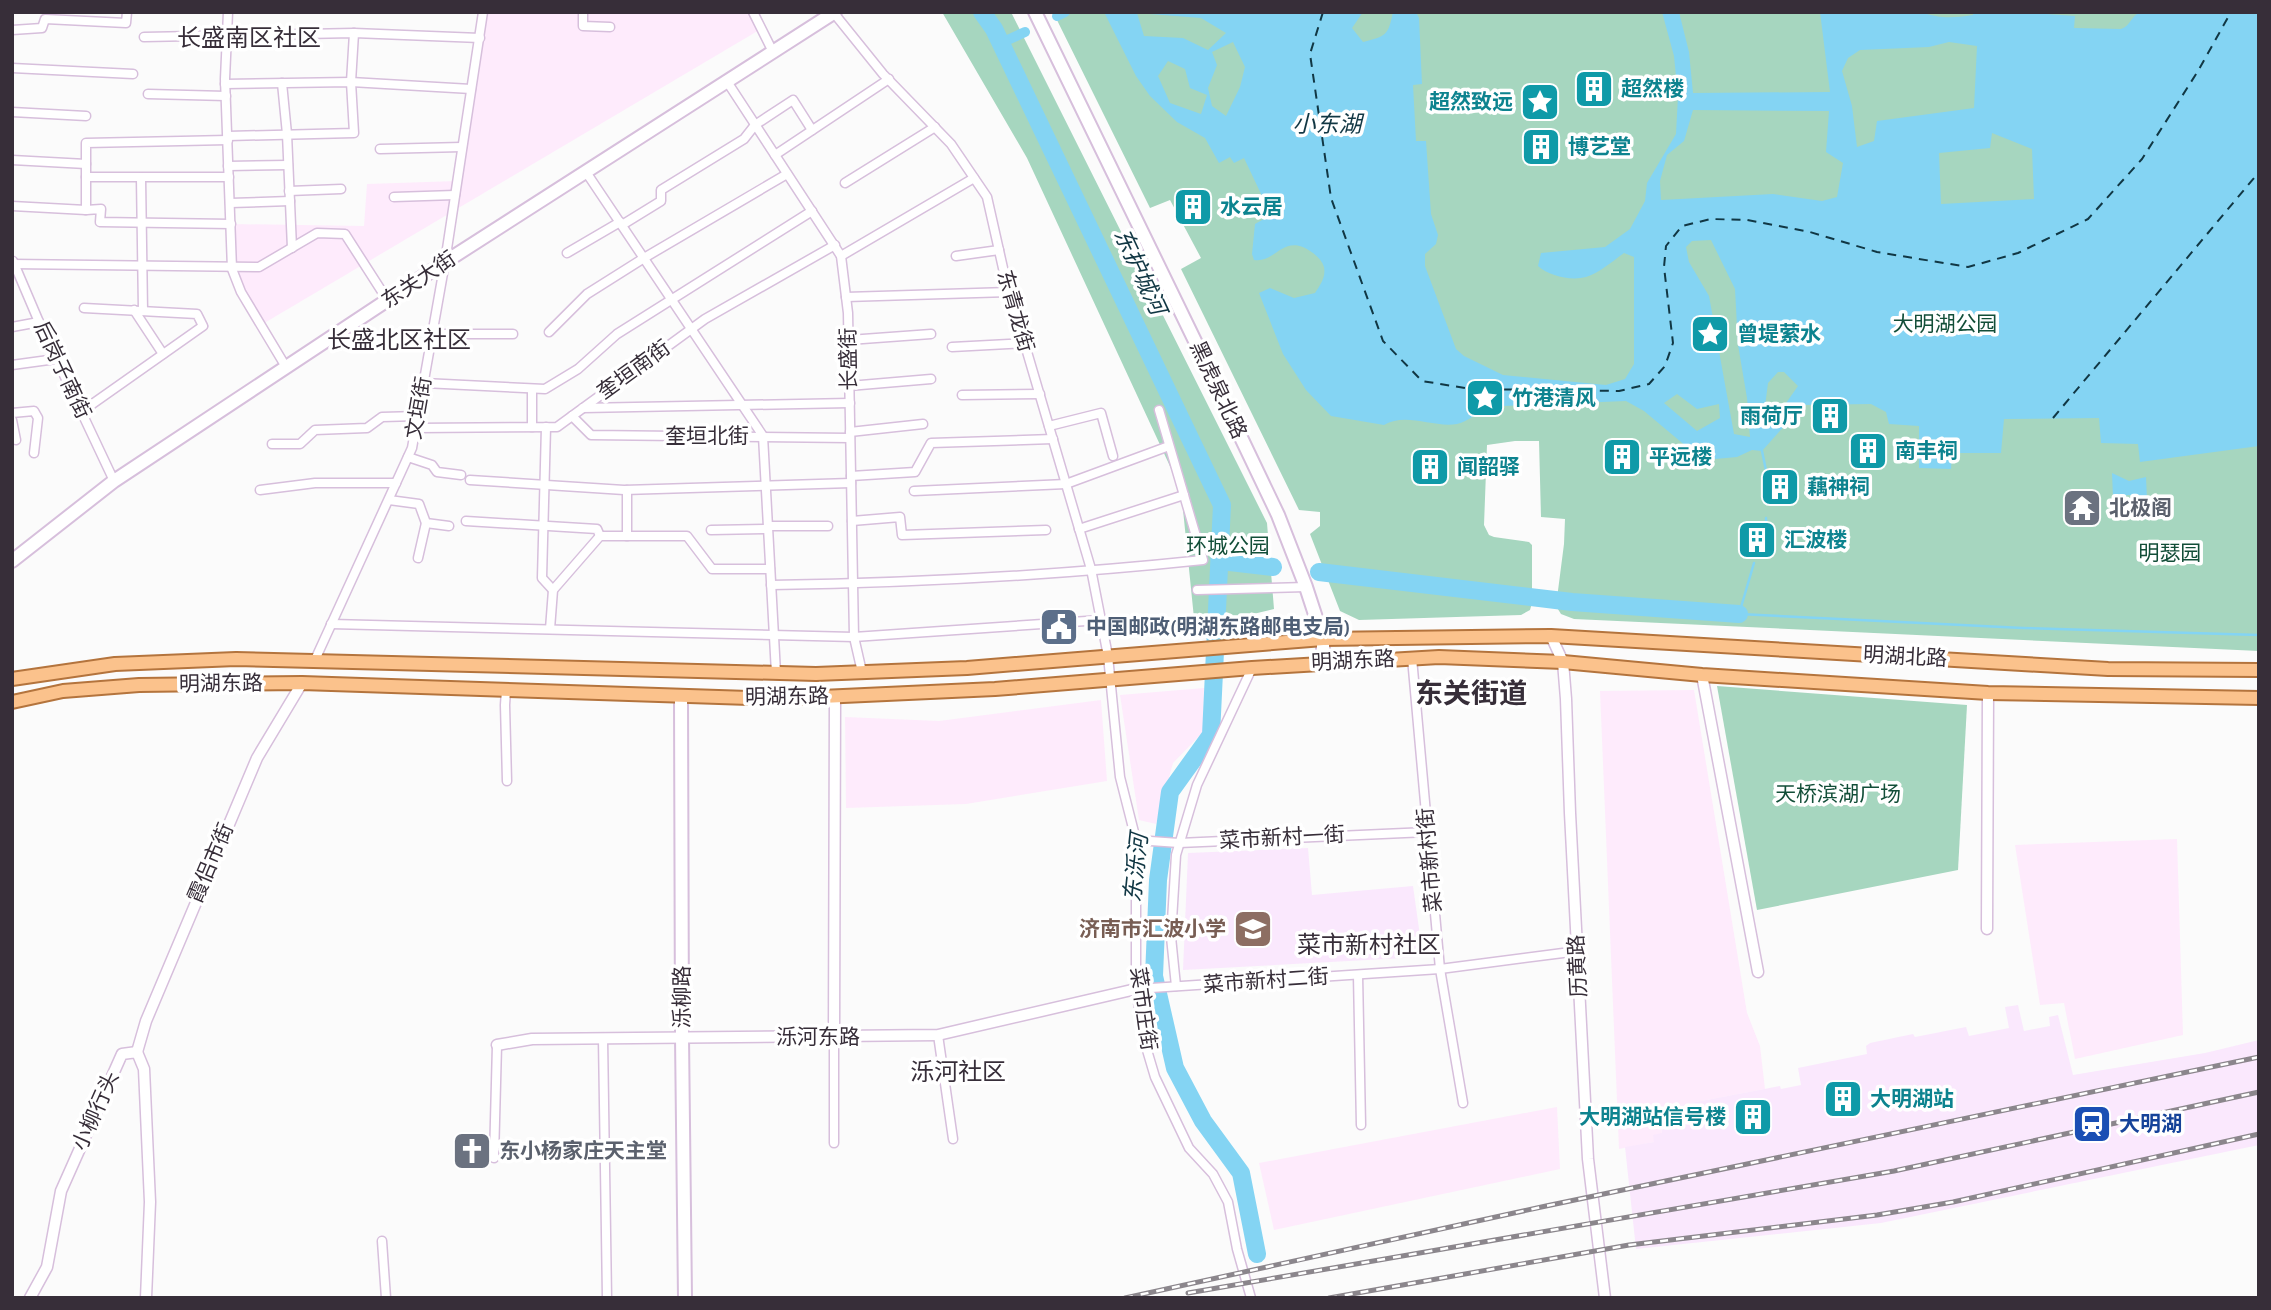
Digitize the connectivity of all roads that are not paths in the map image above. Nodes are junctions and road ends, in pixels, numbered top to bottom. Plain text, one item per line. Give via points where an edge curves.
1 (127, 12) edge
2 (228, 12) edge
3 (483, 12) edge
4 (583, 12) edge
5 (753, 12) edge
6 (834, 12) edge
7 (1035, 12) edge
8 (610, 27) dead end
9 (12, 30) edge
10 (354, 33) junction
11 (227, 36) junction
12 (144, 37) dead end
13 (480, 38) junction
14 (773, 52) junction
15 (12, 68) edge
16 (133, 74) dead end
17 (889, 79) junction
18 (726, 80) junction
19 (351, 82) junction
20 (282, 83) junction
21 (225, 84) junction
22 (471, 89) junction
23 (148, 94) dead end
24 (226, 96) junction
25 (12, 112) edge
26 (86, 116) dead end
27 (755, 125) junction
28 (935, 127) junction
29 (813, 130) junction
30 (287, 134) junction
31 (228, 138) junction
32 (462, 147) junction
33 (380, 149) dead end
34 (775, 155) junction
35 (12, 160) edge
36 (86, 164) junction
37 (288, 165) junction
38 (228, 166) junction
39 (586, 172) junction
40 (787, 174) junction
41 (86, 177) junction
42 (229, 177) junction
43 (141, 178) junction
44 (974, 178) junction
45 (845, 183) dead end
46 (341, 189) dead end
47 (289, 191) junction
48 (455, 195) junction
49 (394, 197) dead end
50 (290, 201) junction
51 (230, 204) junction
52 (12, 206) edge
53 (86, 210) junction
54 (811, 211) junction
55 (141, 224) junction
56 (231, 224) junction
57 (621, 224) junction
58 (835, 245) junction
59 (292, 248) junction
60 (999, 250) junction
61 (567, 253) dead end
62 (841, 256) junction
63 (956, 256) dead end
64 (643, 258) junction
65 (13, 262) edge
66 (445, 262) junction
67 (232, 265) junction
68 (1009, 292) junction
69 (846, 297) junction
70 (671, 299) junction
71 (388, 301) junction
72 (83, 307) dead end
73 (138, 310) junction
74 (39, 322) junction
75 (12, 327) edge
76 (691, 329) junction
77 (549, 332) dead end
78 (432, 334) junction
79 (513, 334) dead end
80 (931, 334) dead end
81 (849, 340) junction
82 (1025, 343) junction
83 (952, 347) dead end
84 (163, 354) junction
85 (57, 359) junction
86 (12, 365) edge
87 (286, 367) junction
88 (931, 379) dead end
89 (424, 383) junction
90 (849, 386) junction
91 (532, 388) junction
92 (1040, 394) junction
93 (962, 395) dead end
94 (850, 403) junction
95 (742, 405) junction
96 (582, 408) junction
97 (1159, 410) dead end
98 (81, 412) junction
99 (12, 413) edge
100 (418, 416) junction
101 (572, 416) junction
102 (12, 420) edge
103 (923, 424) dead end
104 (1049, 426) junction
105 (532, 427) junction
106 (546, 427) junction
107 (416, 428) junction
108 (850, 435) junction
109 (763, 436) junction
110 (1053, 439) junction
111 (16, 440) dead end
112 (272, 444) dead end
113 (1170, 446) junction
114 (34, 453) dead end
115 (1113, 456) dead end
116 (408, 457) junction
117 (851, 479) junction
118 (114, 481) junction
119 (396, 483) junction
120 (1066, 484) junction
121 (545, 485) junction
122 (766, 486) junction
123 (261, 490) dead end
124 (626, 490) junction
125 (914, 491) dead end
126 (1184, 495) junction
127 (388, 499) junction
128 (466, 521) dead end
129 (852, 521) junction
130 (426, 523) junction
131 (544, 525) junction
132 (449, 526) dead end
133 (828, 526) dead end
134 (768, 527) junction
135 (1079, 529) junction
136 (711, 530) dead end
137 (1046, 530) dead end
138 (600, 536) junction
139 (627, 536) junction
140 (418, 558) dead end
141 (12, 561) edge
142 (770, 569) junction
143 (1091, 572) junction
144 (854, 584) junction
145 (771, 585) junction
146 (1306, 587) junction
147 (553, 590) junction
148 (1197, 590) dead end
149 (1101, 620) junction
150 (331, 624) junction
151 (550, 629) junction
152 (774, 635) junction
153 (1551, 636) junction
154 (854, 637) junction
155 (1323, 639) junction
156 (1108, 656) junction
157 (1412, 658) junction
158 (314, 662) junction
159 (1563, 662) junction
160 (1322, 663) junction
161 (1251, 668) junction
162 (2259, 670) edge
163 (862, 672) junction
164 (776, 673) junction
165 (1702, 675) junction
166 (12, 679) edge
167 (1110, 680) junction
168 (302, 683) junction
169 (506, 690) junction
170 (1988, 693) junction
171 (681, 696) junction
172 (835, 696) junction
173 (2259, 698) edge
174 (12, 702) edge
175 (507, 781) dead end
176 (1427, 832) junction
177 (1140, 840) junction
178 (1176, 843) junction
179 (1987, 929) dead end
180 (1563, 953) dead end
181 (1440, 970) junction
182 (1758, 972) dead end
183 (1358, 975) junction
184 (1176, 986) junction
185 (1136, 989) junction
186 (938, 1035) junction
187 (682, 1037) junction
188 (834, 1037) junction
189 (603, 1038) junction
190 (496, 1045) joint
191 (137, 1052) junction
192 (1463, 1103) dead end
193 (1362, 1125) dead end
194 (953, 1139) dead end
195 (834, 1143) dead end
196 (494, 1158) dead end
197 (382, 1241) dead end
198 (30, 1298) edge
199 (146, 1298) edge
200 (386, 1298) edge
201 (607, 1298) edge
202 (685, 1298) edge
203 (1251, 1298) edge
204 (1605, 1298) edge

1 - 9 street via 126,23 46,19 41,28
2 - 11 street
3 - 13 street, 文垣街
4 - 8 street via 583,26
5 - 14 street
6 - 14 main road, 东关大街
6 - 17 street, 东青龙街
7 - 146 main road, 黑虎泉北路 via 1278,515
10 - 11 street
10 - 13 street
10 - 19 street
11 - 12 street
11 - 21 street
13 - 22 street, 文垣街
14 - 18 main road, 东关大街
15 - 16 street
17 - 28 street, 东青龙街
17 - 29 street
18 - 27 street, 长盛街
18 - 39 main road, 东关大街
19 - 20 street
19 - 22 street
19 - 30 street via 354,133
20 - 21 street
20 - 30 street
21 - 24 street
22 - 32 street, 文垣街
23 - 24 street
24 - 31 street
25 - 26 street
27 - 29 street via 793,100
27 - 34 street, 长盛街
27 - 57 street via 744,139 661,190 661,201
28 - 44 street, 东青龙街
28 - 45 street
29 - 34 street
30 - 31 street
30 - 37 street
31 - 36 street via 86,143
31 - 38 street
32 - 33 street
32 - 48 street, 文垣街
34 - 40 street, 长盛街
35 - 36 street
36 - 41 street
37 - 38 street
37 - 47 street
38 - 42 street
39 - 57 street
39 - 66 main road, 东关大街
40 - 54 street, 长盛街
40 - 64 street
41 - 43 street
41 - 53 street
42 - 43 street
42 - 51 street
43 - 55 street
44 - 60 street, 东青龙街 via 987,197
44 - 62 street
46 - 47 street
47 - 50 street
48 - 49 street
48 - 66 street, 文垣街
50 - 51 street
50 - 59 street
51 - 56 street
52 - 53 street
53 - 55 street via 100,209 100,222
54 - 58 street, 长盛街
54 - 70 street
55 - 56 street
55 - 73 street
56 - 67 street
57 - 61 street
57 - 64 street
58 - 62 street, 长盛街
58 - 76 street, 奎垣南街
59 - 67 street via 259,267
59 - 71 street via 317,233 345,234
60 - 63 street
60 - 68 street, 东青龙街
62 - 69 street, 长盛街
64 - 70 street
64 - 77 street via 587,295
65 - 67 street
65 - 74 street, 后岗子南街
66 - 71 main road, 东关大街
66 - 78 street, 文垣街
67 - 87 street via 240,292
68 - 69 street
68 - 82 street, 东青龙街
69 - 81 street, 长盛街
70 - 76 street
70 - 91 street via 617,334 578,369 545,389
71 - 87 main road, 东关大街
72 - 73 street
73 - 84 street
73 - 84 street via 197,314 203,326
74 - 75 street
74 - 85 street, 后岗子南街
76 - 95 street
76 - 96 street, 奎垣南街
78 - 79 street
78 - 89 street, 文垣街
80 - 81 street
81 - 90 street, 长盛街
82 - 83 street
82 - 92 street, 东青龙街
84 - 98 street
85 - 86 street
85 - 98 street, 后岗子南街
87 - 118 main road, 东关大街
88 - 90 street
89 - 91 street
89 - 100 street, 文垣街
90 - 94 street, 长盛街
91 - 105 street
92 - 93 street
92 - 104 street, 东青龙街
94 - 95 street
94 - 108 street, 长盛街
95 - 96 street
95 - 109 street
96 - 101 street, 奎垣南街
97 - 113 street
98 - 118 street, 后岗子南街
99 - 114 street via 34,411 38,418
100 - 107 street, 文垣街
100 - 112 street via 382,417 367,428 315,430 300,444
101 - 106 street, 奎垣南街 via 557,427
101 - 109 street, 奎垣北街 via 591,435
102 - 111 street
103 - 108 street, 奎垣北街
104 - 110 street, 东青龙街
104 - 115 street via 1101,413
105 - 106 street, 奎垣南街
105 - 107 street, 奎垣南街
106 - 121 street
107 - 116 street, 文垣街
108 - 109 street, 奎垣北街
108 - 117 street, 长盛街
109 - 122 street
110 - 117 street via 931,443 915,472
110 - 120 street, 东青龙街
113 - 120 street
113 - 126 street
116 - 119 street, 文垣街
116 - 121 street via 432,465 437,472
117 - 122 street
117 - 129 street, 长盛街
118 - 141 main road, 东关大街
119 - 123 street
119 - 127 street, 文垣街
120 - 125 street
120 - 135 street, 东青龙街
121 - 124 street
121 - 131 street
122 - 124 street
122 - 134 street
124 - 139 street
126 - 135 street
126 - 143 street via 1203,560
127 - 130 street via 419,504
127 - 150 street, 文垣街
128 - 131 street
129 - 137 street via 900,517 902,535
129 - 144 street, 长盛街
130 - 132 street
130 - 140 street
131 - 138 street via 597,529
131 - 147 street via 542,578
133 - 134 street
134 - 136 street
134 - 142 street
135 - 143 street, 东青龙街
138 - 139 street
138 - 147 street
139 - 142 street via 687,536 712,569
142 - 145 street
143 - 144 street
143 - 149 street, 东青龙街
144 - 145 street
144 - 154 street, 长盛街
145 - 152 street
146 - 148 street
146 - 155 main road, 黑虎泉北路
147 - 151 street
149 - 154 street
149 - 156 street, 东青龙街
150 - 151 street
150 - 158 street, 文垣街
151 - 152 street
152 - 154 street
152 - 164 street
153 - 155 main road, 明湖东路
153 - 159 street, 历黄路
153 - 162 main road, 明湖北路 via 2108,669
154 - 163 street, 长盛街
155 - 156 main road, 明湖东路
155 - 160 main road, 黑虎泉北路
156 - 163 main road, 明湖东路
156 - 167 street, 菜市庄街
157 - 159 main road, 明湖东路
157 - 160 main road, 明湖东路
157 - 176 street, 菜市新村街
158 - 164 main road, 明湖东路
158 - 166 main road, 明湖东路 via 236,659 115,664
159 - 165 main road, 明湖北路
159 - 204 street, 历黄路 via 1588,1159
160 - 161 main road, 明湖东路
161 - 167 main road, 明湖东路
161 - 178 street via 1197,785
163 - 164 main road, 明湖东路
165 - 170 main road, 明湖北路
165 - 182 street
167 - 172 main road, 明湖东路
167 - 177 street, 菜市庄街 via 1120,777
168 - 169 main road, 明湖东路
168 - 174 main road, 明湖东路 via 139,685 63,691
168 - 191 street, 霞侣市街 via 257,758 156,996
169 - 171 main road, 明湖东路
169 - 175 street
170 - 173 main road, 明湖北路
170 - 179 street
171 - 172 main road, 明湖东路
171 - 187 main road, 泺柳路
172 - 188 street
176 - 178 street, 菜市新村一街
176 - 181 street, 菜市新村街
177 - 178 street, 菜市新村一街
177 - 185 street, 菜市庄街
178 - 184 street via 1171,937
180 - 181 street, 菜市新村二街
181 - 183 street, 菜市新村二街
181 - 192 street, 菜市新村街
183 - 184 street, 菜市新村二街
183 - 193 street
184 - 185 street, 菜市新村二街
185 - 186 street, 泺河东路
185 - 203 street, 菜市庄街 via 1155,1077 1189,1148 1213,1174 1228,1202
186 - 188 street, 泺河东路
186 - 194 street
187 - 188 street, 泺河东路
187 - 189 street, 泺河东路
187 - 202 main road, 泺柳路
188 - 195 street
189 - 190 street, 泺河东路 via 532,1039
189 - 201 street
190 - 196 street
191 - 198 street, 小柳行头 via 121,1054 61,1191 47,1266
191 - 199 street, 小柳行头 via 144,1069 149,1202
197 - 200 street

